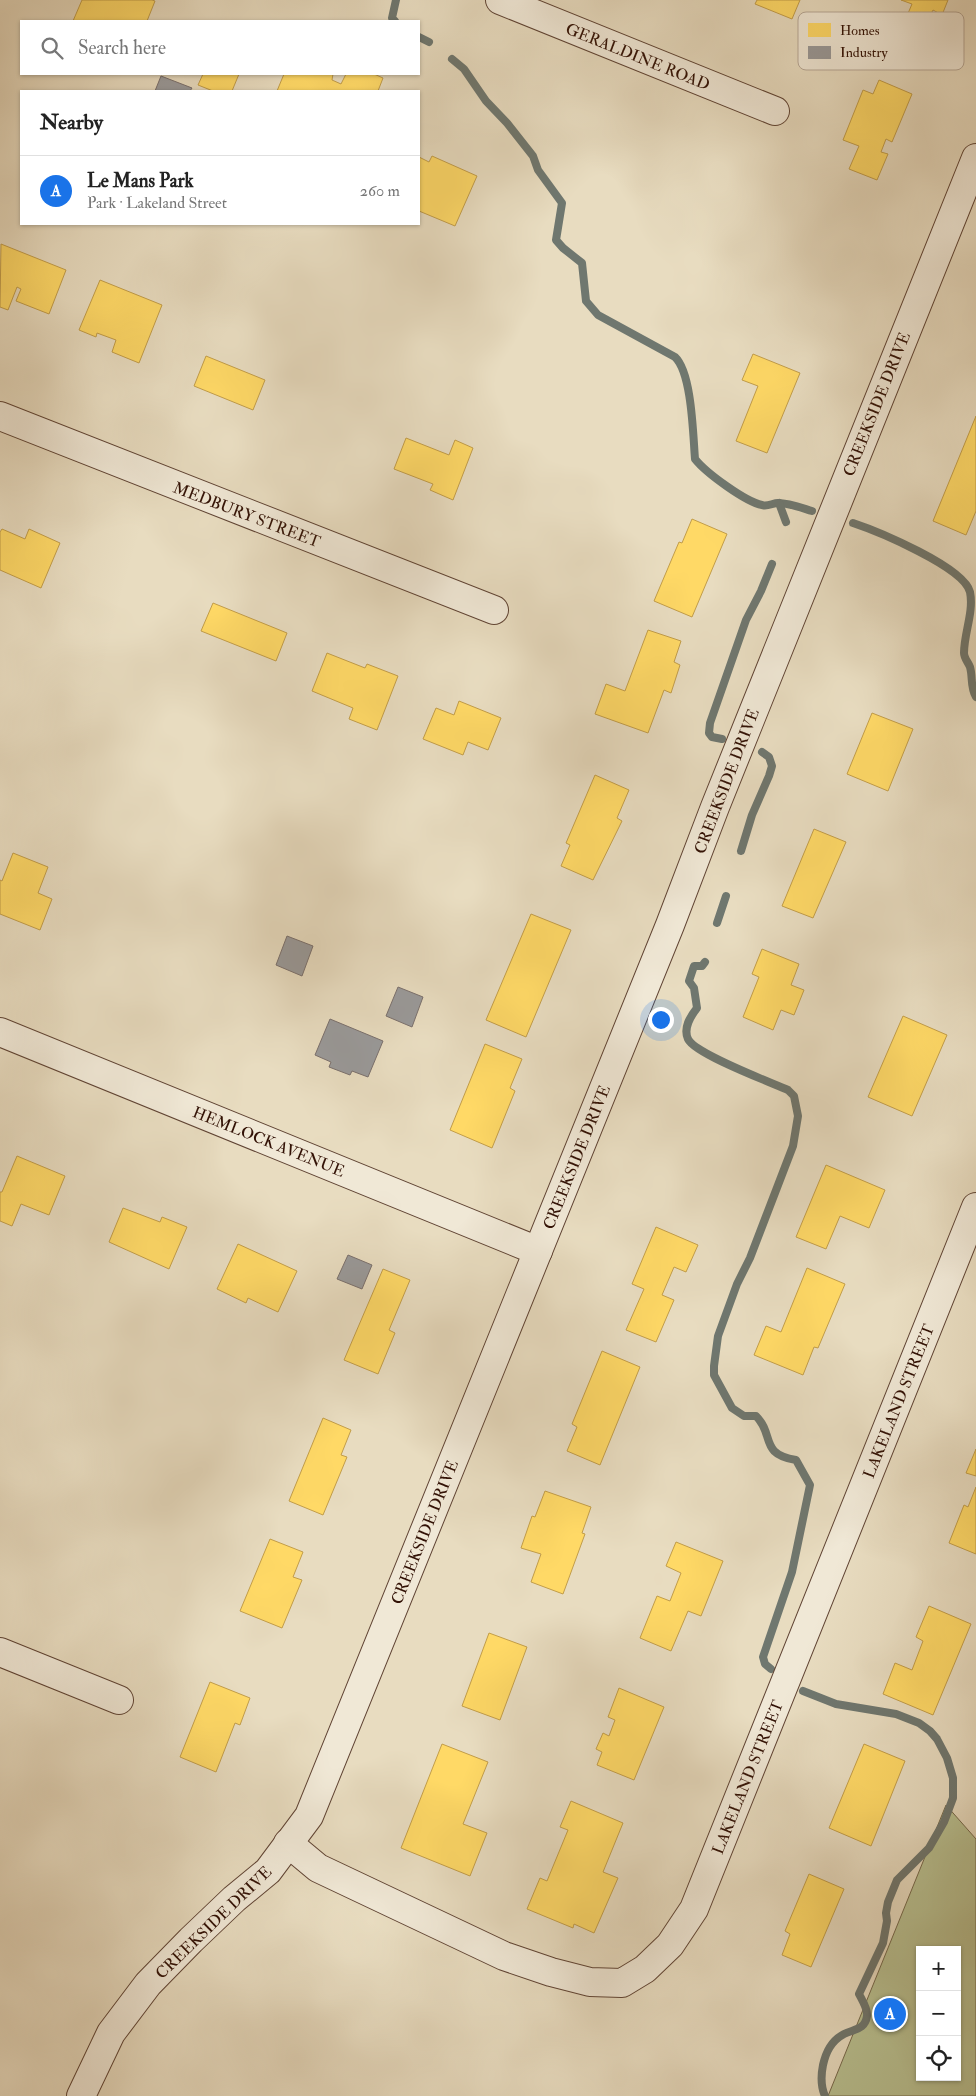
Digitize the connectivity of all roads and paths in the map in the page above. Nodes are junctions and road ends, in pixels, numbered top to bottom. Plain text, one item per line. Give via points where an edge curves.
1 (500, 0) edge
2 (776, 111) dead end
3 (976, 158) edge
4 (0, 416) edge
5 (494, 610) dead end
6 (0, 1032) edge
7 (976, 1207) edge
8 (538, 1251) junction
9 (0, 1652) edge
10 (119, 1700) dead end
11 (288, 1843) junction
12 (81, 2096) edge

1 - 2 street, GERALDINE ROAD
3 - 8 street, CREEKSIDE DRIVE
4 - 5 street, MEDBURY STREET
6 - 8 street, HEMLOCK AVENUE
7 - 11 street, LAKELAND STREET via 694,1909 670,1946 645,1969 622,1983 590,1982 551,1972 504,1956 318,1868
8 - 11 street, CREEKSIDE DRIVE via 308,1816
9 - 10 street
11 - 12 street, CREEKSIDE DRIVE via 268,1871 234,1899 148,1984 111,2033

